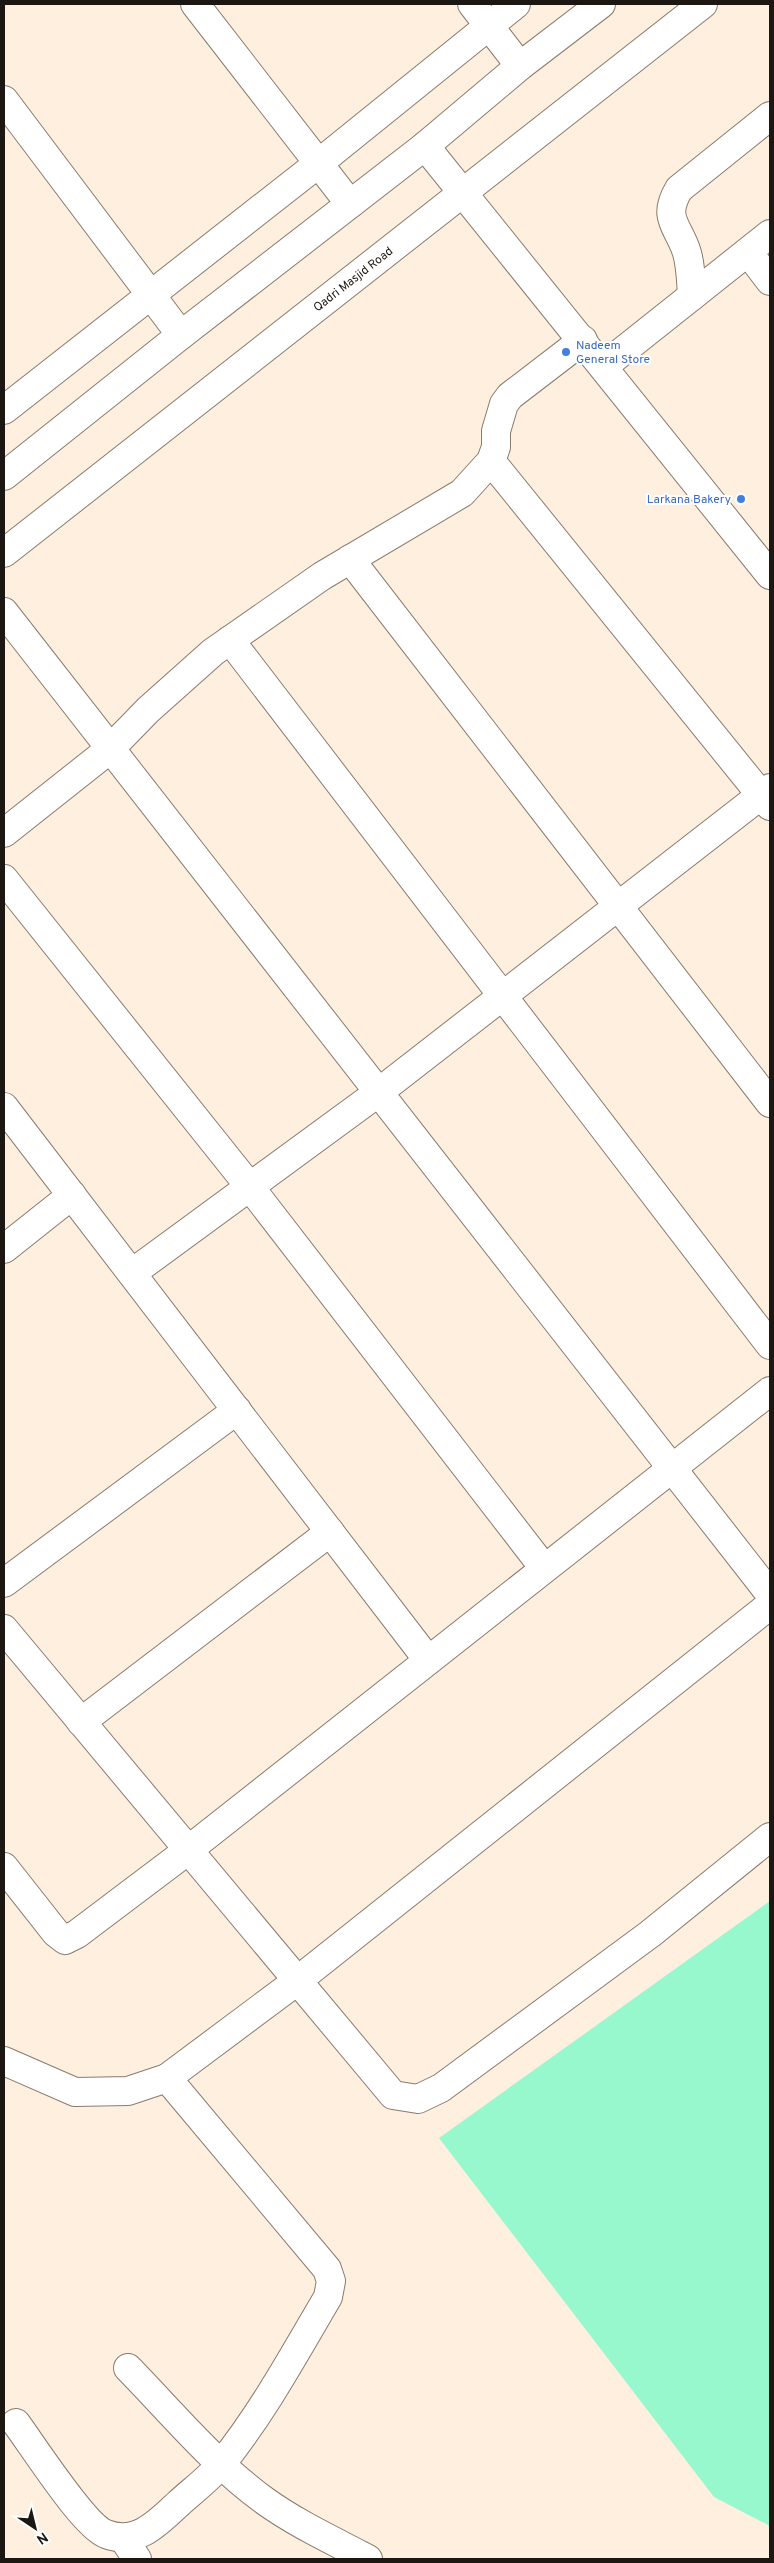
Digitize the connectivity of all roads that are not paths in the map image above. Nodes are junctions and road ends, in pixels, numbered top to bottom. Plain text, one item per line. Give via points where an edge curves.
1 (195, 4) edge
2 (472, 4) edge
3 (516, 4) edge
4 (601, 4) edge
5 (703, 4) edge
6 (489, 25) junction
7 (520, 66) junction
8 (4, 100) edge
9 (770, 116) edge
10 (425, 146) junction
11 (319, 163) junction
12 (463, 192) junction
13 (350, 204) junction
14 (770, 234) edge
15 (748, 252) junction
16 (770, 281) edge
17 (151, 295) junction
18 (692, 296) junction
19 (181, 335) junction
20 (583, 340) junction
21 (604, 366) junction
22 (4, 410) edge
23 (491, 461) junction
24 (4, 476) edge
25 (4, 553) edge
26 (350, 559) junction
27 (770, 575) edge
28 (4, 612) edge
29 (230, 640) junction
30 (110, 749) junction
31 (768, 796) edge
32 (4, 833) edge
33 (4, 880) edge
34 (618, 907) junction
35 (504, 996) junction
36 (379, 1092) junction
37 (770, 1103) edge
38 (4, 1107) edge
39 (250, 1187) junction
40 (72, 1195) junction
41 (4, 1249) edge
42 (132, 1273) junction
43 (770, 1345) edge
44 (770, 1391) edge
45 (237, 1410) junction
46 (672, 1467) junction
47 (330, 1532) junction
48 (544, 1568) junction
49 (4, 1583) edge
50 (770, 1594) edge
51 (770, 1605) edge
52 (4, 1629) edge
53 (428, 1660) junction
54 (81, 1722) junction
55 (770, 1837) edge
56 (187, 1851) junction
57 (4, 1867) edge
58 (297, 1981) junction
59 (4, 2061) edge
60 (167, 2078) junction
61 (128, 2368) dead end
62 (16, 2423) dead end
63 (222, 2464) junction
64 (130, 2548) edge
65 (368, 2559) edge

1 - 11 street
2 - 6 street
3 - 6 street
4 - 7 street
5 - 12 street, Qadri Masjid Road
6 - 7 street
6 - 11 street
7 - 10 street
8 - 17 street
9 - 18 street via 679,189 671,203 673,222 687,253
10 - 12 street
10 - 13 street
11 - 13 street
11 - 17 street
12 - 20 street
12 - 25 street, Qadri Masjid Road
13 - 19 street
14 - 15 street
15 - 16 street
15 - 18 street
17 - 19 street
17 - 22 street
18 - 21 street
19 - 24 street
20 - 21 street
20 - 23 street via 510,396 504,404 496,431 496,448
21 - 27 street
23 - 26 street via 462,492
23 - 31 street
26 - 29 street
26 - 34 street
28 - 30 street
29 - 30 street via 148,710
29 - 35 street
30 - 32 street
30 - 36 street
31 - 34 street
33 - 39 street
34 - 35 street
34 - 37 street
35 - 36 street
35 - 43 street
36 - 39 street
36 - 46 street
38 - 40 street
39 - 42 street
39 - 48 street
40 - 41 street
40 - 42 street
42 - 45 street
44 - 46 street
45 - 47 street
45 - 49 street
46 - 48 street
46 - 50 street
47 - 53 street
47 - 54 street
48 - 53 street
51 - 58 street
52 - 54 street
53 - 56 street
54 - 56 street
55 - 58 street via 650,1934 441,2088 418,2099 393,2095
56 - 57 street via 65,1940
56 - 58 street
58 - 60 street
59 - 60 street via 75,2092 128,2091
60 - 63 street via 327,2269 331,2281 328,2297 277,2384
61 - 63 street
62 - 64 street via 88,2522
63 - 64 street via 139,2536
63 - 65 street via 287,2515

